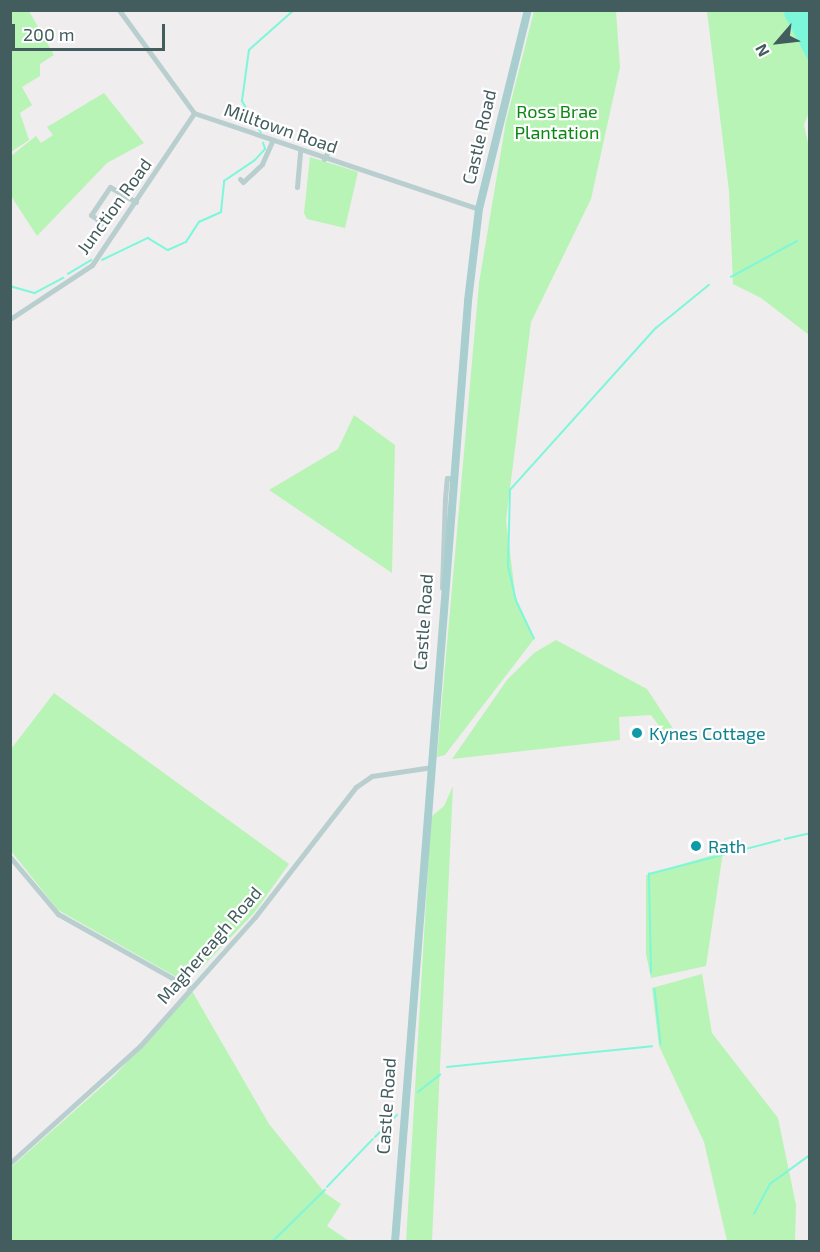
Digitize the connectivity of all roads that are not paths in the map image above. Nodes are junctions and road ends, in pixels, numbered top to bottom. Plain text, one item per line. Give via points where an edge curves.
1 (119, 10) edge
2 (528, 10) edge
3 (194, 113) junction
4 (272, 142) junction
5 (331, 146) dead end
6 (300, 151) junction
7 (324, 159) junction
8 (240, 178) dead end
9 (297, 187) dead end
10 (136, 202) junction
11 (479, 209) junction
12 (91, 215) junction
13 (86, 221) dead end
14 (105, 225) dead end
15 (10, 319) edge
16 (432, 767) junction
17 (10, 857) edge
18 (190, 988) junction
19 (10, 1163) edge
20 (395, 1242) edge

1 - 3 street
2 - 11 main road, Castle Road
3 - 4 street, Milltown Road
3 - 10 street, Junction Road
4 - 6 street, Milltown Road
4 - 8 street via 262,164 243,182
5 - 7 street
6 - 7 street, Milltown Road
6 - 9 street
7 - 11 street, Milltown Road
10 - 12 street via 113,186
10 - 15 street, Junction Road via 92,265
11 - 16 main road, Castle Road via 447,500
12 - 13 street
12 - 14 street
16 - 18 street, Maghereagh Road via 372,776 356,787 255,917
16 - 20 main road, Castle Road via 410,996
17 - 18 street via 58,914
18 - 19 street, Maghereagh Road via 128,1059

